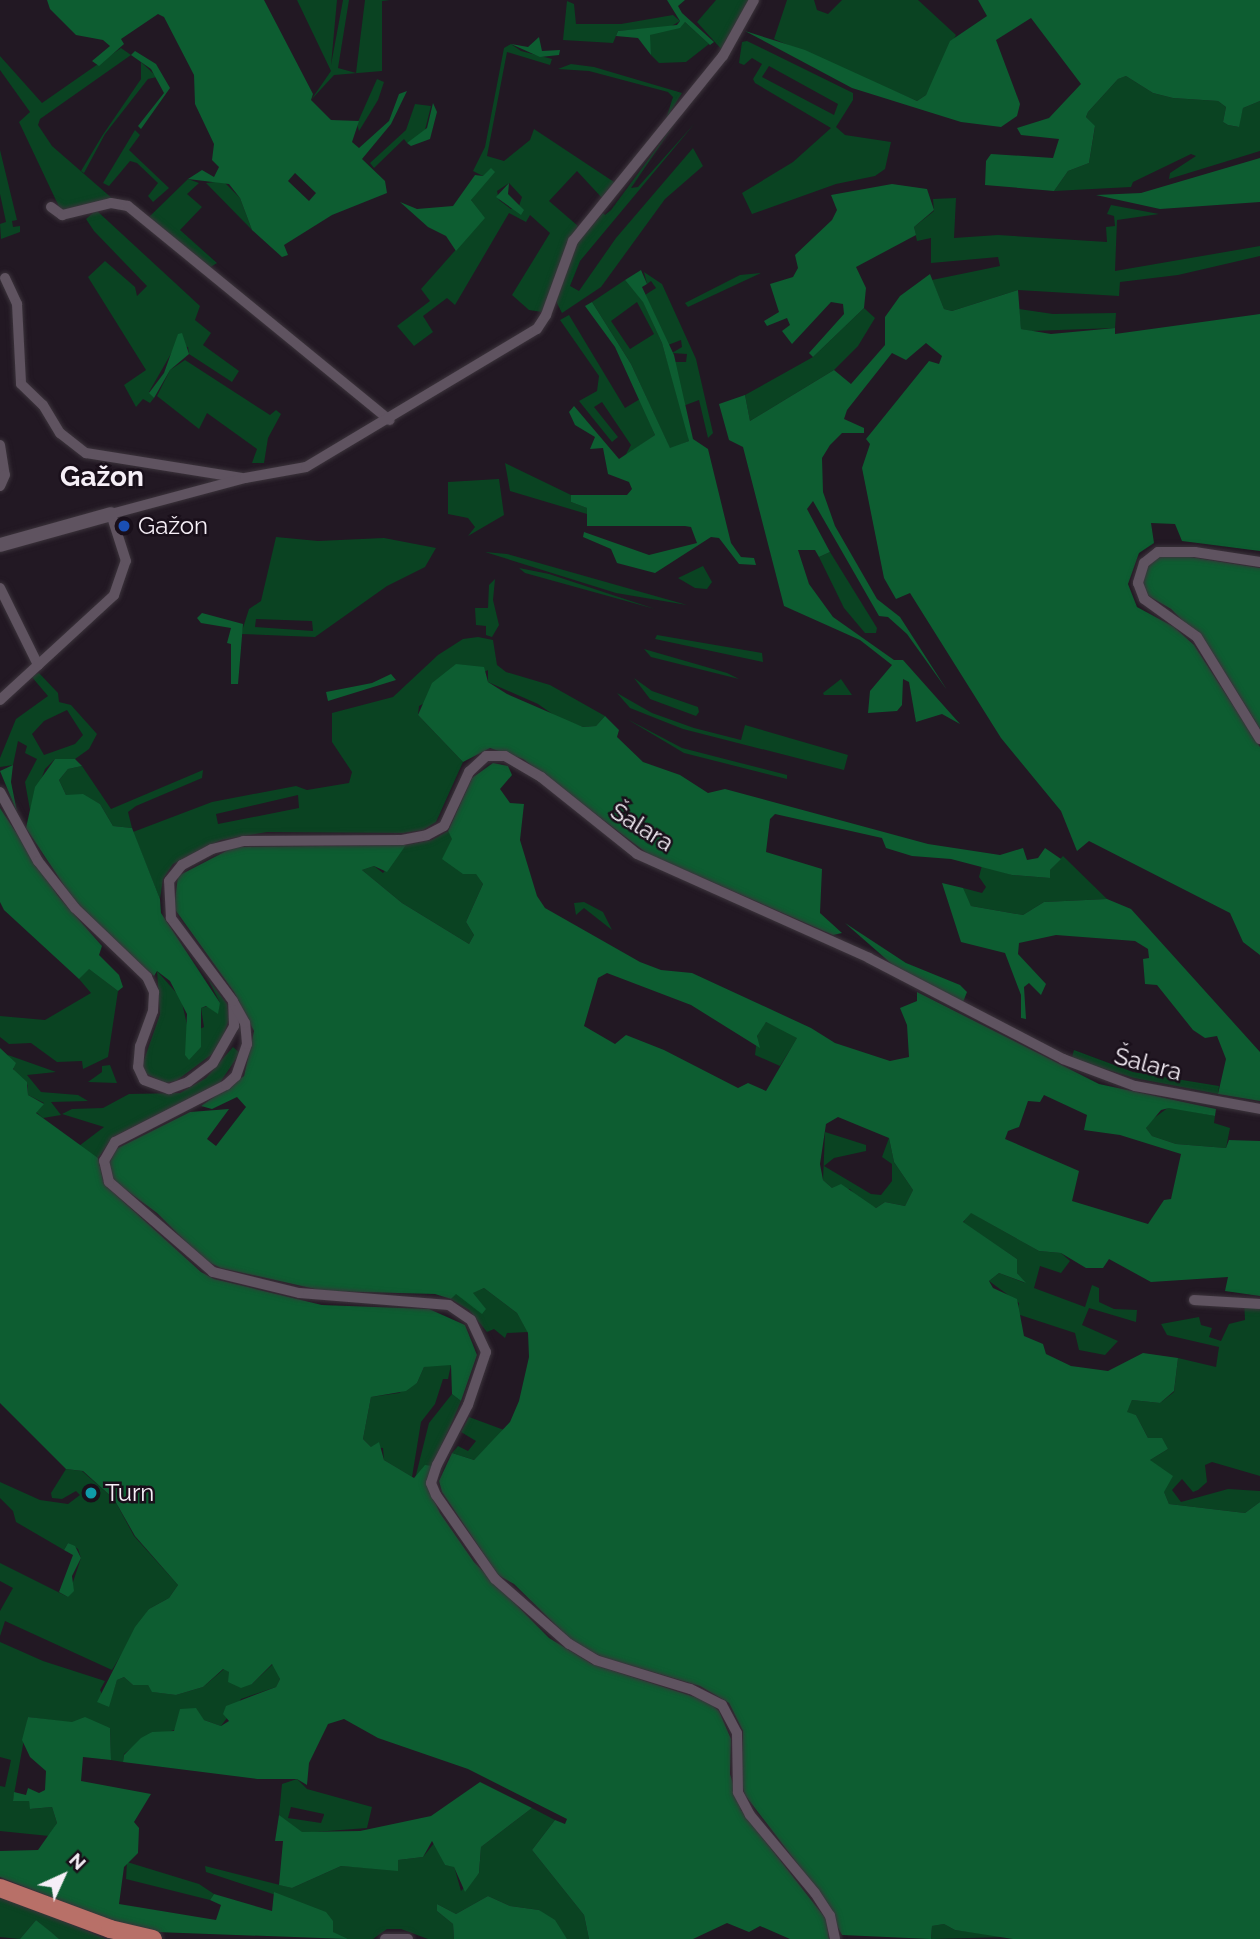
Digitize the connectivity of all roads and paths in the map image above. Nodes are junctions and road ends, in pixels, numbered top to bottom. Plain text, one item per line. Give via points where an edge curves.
1 (754, 0) edge
2 (51, 207) dead end
3 (5, 278) dead end
4 (389, 420) junction
5 (0, 445) edge
6 (245, 478) junction
7 (0, 486) edge
8 (111, 514) junction
9 (0, 545) edge
10 (1260, 562) edge
11 (0, 589) edge
12 (38, 665) junction
13 (0, 699) edge
14 (1260, 739) edge
15 (0, 792) edge
16 (233, 1001) junction
17 (1260, 1109) edge
18 (1194, 1300) dead end
19 (1260, 1304) edge
20 (0, 1888) edge
21 (153, 1939) edge
22 (385, 1939) edge
23 (408, 1939) edge
24 (835, 1939) edge

1 - 4 street via 723,55 573,241 547,316 537,329
2 - 4 street via 62,215 111,203 128,206
3 - 6 street via 17,304 21,384 43,405 60,433 86,453
4 - 6 street via 306,467
5 - 7 street via 5,475
6 - 8 street
8 - 9 street
8 - 12 street via 126,561 114,595
10 - 14 street via 1195,552 1158,552 1144,563 1138,583 1144,599 1197,637
11 - 12 street
12 - 13 street
15 - 16 street via 38,862 75,908 147,977 154,992 153,1012 140,1046 138,1067 144,1080 169,1089 188,1082 213,1063 234,1026
16 - 17 street, Šalara via 171,918 169,881 182,865 212,849 243,841 402,840 427,835 444,825 469,772 486,756 505,756 541,777 637,854 869,958 1063,1059 1135,1086
16 - 24 street, Šalara via 245,1023 247,1044 236,1076 180,1111 115,1142 104,1161 109,1182 212,1272 322,1296 449,1305 471,1320 486,1352 468,1405 437,1465 431,1483 436,1495 495,1579 569,1644 596,1660 699,1692 722,1705 737,1733 738,1792 750,1815 815,1893 830,1916
18 - 19 street
20 - 21 main road
22 - 23 street

